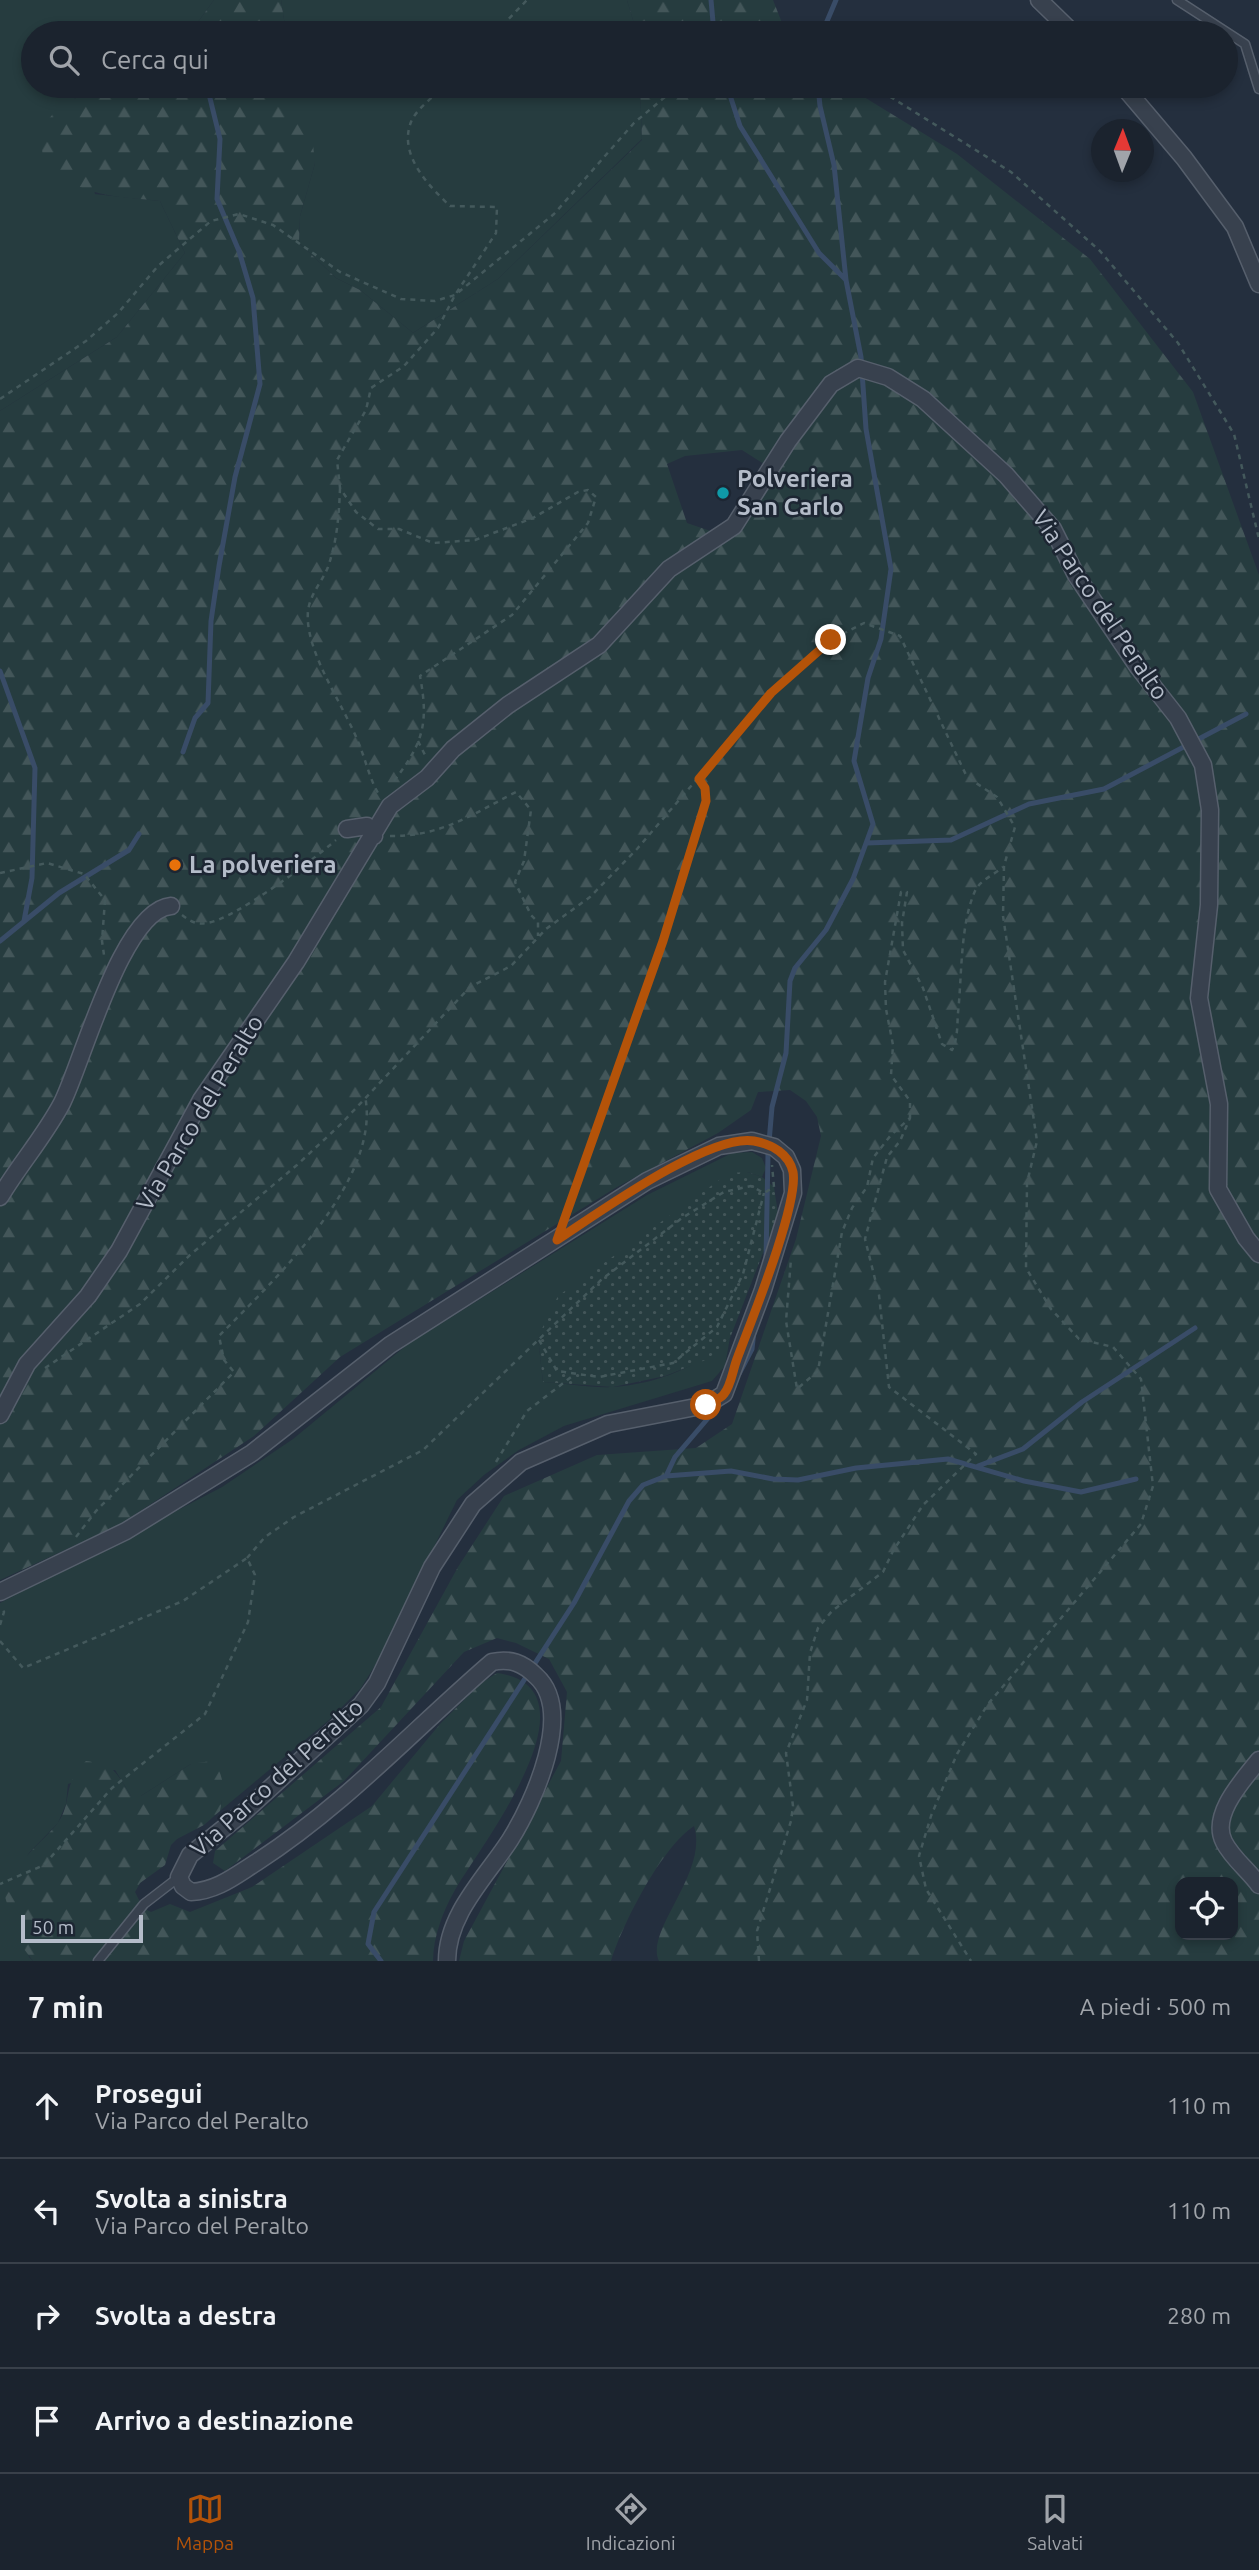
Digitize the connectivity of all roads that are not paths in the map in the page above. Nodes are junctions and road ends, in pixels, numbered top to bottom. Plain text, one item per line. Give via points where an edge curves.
1 (1040, 0) edge
2 (1177, 0) edge
3 (1061, 21) edge
4 (1209, 21) edge
5 (1238, 39) edge
6 (1259, 89) edge
7 (1133, 98) edge
8 (1259, 284) edge
9 (347, 829) road end
10 (374, 836) junction
11 (171, 906) road end
12 (0, 1197) edge
13 (1259, 1254) edge
14 (8, 1381) edge
15 (0, 1415) edge
16 (0, 1592) edge
17 (1259, 1760) edge
18 (179, 1877) junction
19 (1259, 1885) edge
20 (98, 1961) edge
21 (447, 1961) edge

1 - 3 street
2 - 4 lane
5 - 6 lane via 1245,44
7 - 8 street via 1235,227
9 - 10 street via 366,826
10 - 13 street, Via Parco del Peralto via 390,806 428,778 453,749 508,705 599,645 669,569 734,526 831,384 858,368 888,377 923,399 1006,475 1053,529 1076,575 1178,718 1203,765 1210,810 1209,905 1199,998 1219,1104 1218,1189
10 - 14 street, Via Parco del Peralto via 296,962 201,1100 119,1251 88,1296
11 - 12 street via 157,912 130,942 109,981 35,1161
14 - 15 street, Via Parco del Peralto
16 - 18 street, Via Parco del Peralto via 126,1531 252,1453 390,1345 647,1181 719,1146 752,1140 774,1147 786,1157 793,1193 724,1394 706,1405 608,1424 521,1462 473,1504 432,1567 377,1683 361,1705 190,1855
17 - 19 street via 1225,1809 1220,1826 1224,1842
18 - 20 lane via 149,1899
18 - 21 street, Via Parco del Peralto via 191,1892 205,1892 294,1838 373,1773 492,1662 505,1659 530,1670 553,1704 546,1760 512,1837 459,1915 447,1942

